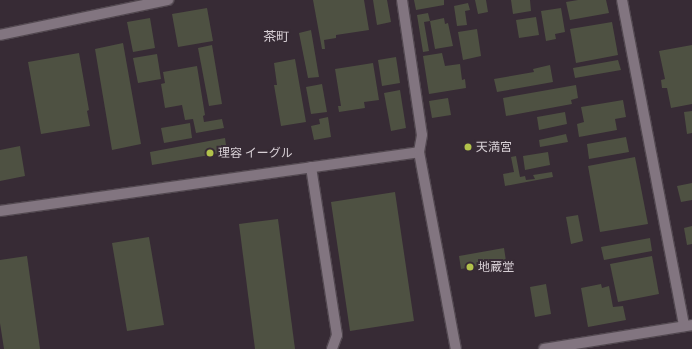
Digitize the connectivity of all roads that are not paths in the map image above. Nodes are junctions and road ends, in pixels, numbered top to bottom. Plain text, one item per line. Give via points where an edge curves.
1 (168, 0) edge
2 (402, 0) edge
3 (622, 0) edge
4 (0, 35) edge
5 (419, 152) junction
6 (311, 167) junction
7 (0, 211) edge
8 (688, 326) edge
9 (332, 349) edge
10 (456, 349) edge
11 (544, 349) edge

1 - 4 street
2 - 5 street via 422,135
3 - 8 street
5 - 6 street
5 - 10 street
6 - 7 street
6 - 9 street via 337,335
8 - 11 street

